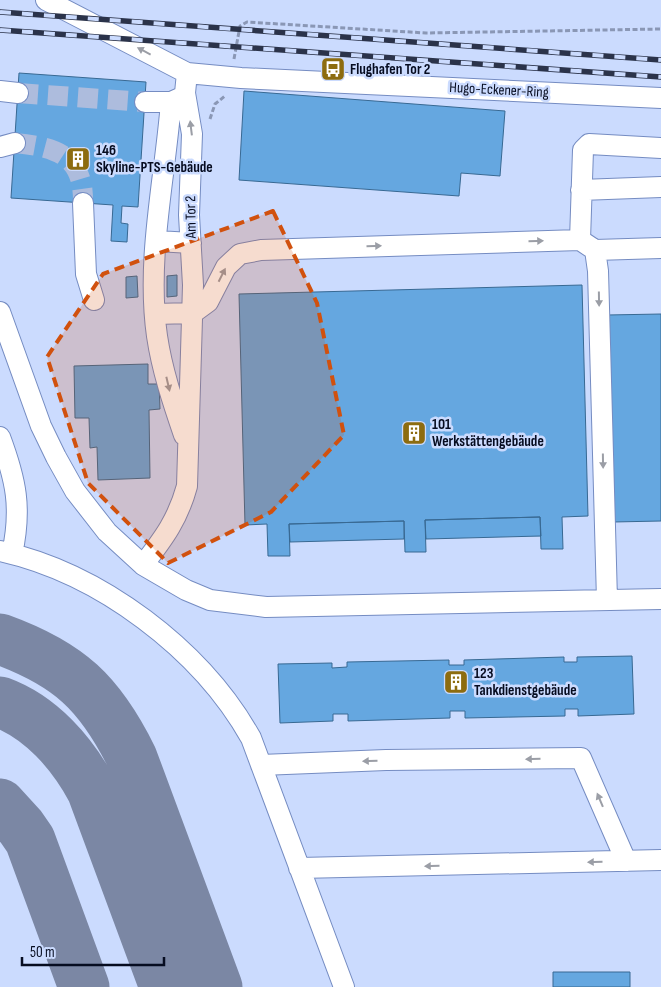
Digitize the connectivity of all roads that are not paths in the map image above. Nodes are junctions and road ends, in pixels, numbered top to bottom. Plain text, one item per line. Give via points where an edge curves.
1 (46, 0) edge
2 (187, 73) junction
3 (178, 98) junction
4 (661, 98) edge
5 (145, 102) tunnel mouth
6 (661, 148) edge
7 (661, 187) edge
8 (581, 190) junction
9 (83, 203) tunnel mouth
10 (157, 241) junction
11 (191, 243) junction
12 (588, 245) junction
13 (661, 248) edge
14 (94, 300) dead end
15 (0, 312) edge
16 (193, 313) junction
17 (155, 314) junction
18 (0, 437) edge
19 (188, 447) junction
20 (6, 552) edge
21 (142, 564) junction
22 (661, 599) edge
23 (606, 600) junction
24 (261, 765) junction
25 (661, 860) edge
26 (626, 861) junction
27 (299, 868) junction
28 (344, 987) edge

2 -> 1 street, Hugo-Eckener-Ring
2 - 3 street
2 - 4 street, Hugo-Eckener-Ring
3 - 5 street
3 - 10 street, Am Tor 2
11 -> 3 street, Am Tor 2 via 192,134
6 - 8 street via 585,146
7 - 8 street
8 - 12 street
9 - 14 street via 86,274
10 - 11 street
10 - 17 street, Am Tor 2
11 - 16 street, Am Tor 2
12 - 13 street
16 -> 12 street via 208,302 226,267 240,254 261,250
12 -> 23 street via 598,271
15 - 21 street via 41,426 60,466 107,532
16 - 17 street
16 - 19 street, Am Tor 2
17 -> 19 street, Am Tor 2 via 170,394
18 - 20 street via 18,504 16,535
19 - 21 street, Am Tor 2 via 187,486 181,511
20 - 24 street via 50,566 94,586 169,641 191,660 233,708 251,738
21 - 23 street via 186,590 210,600 238,605
22 - 23 street
26 -> 24 street via 582,758
24 - 27 street
25 - 26 street
26 -> 27 street
27 - 28 street

